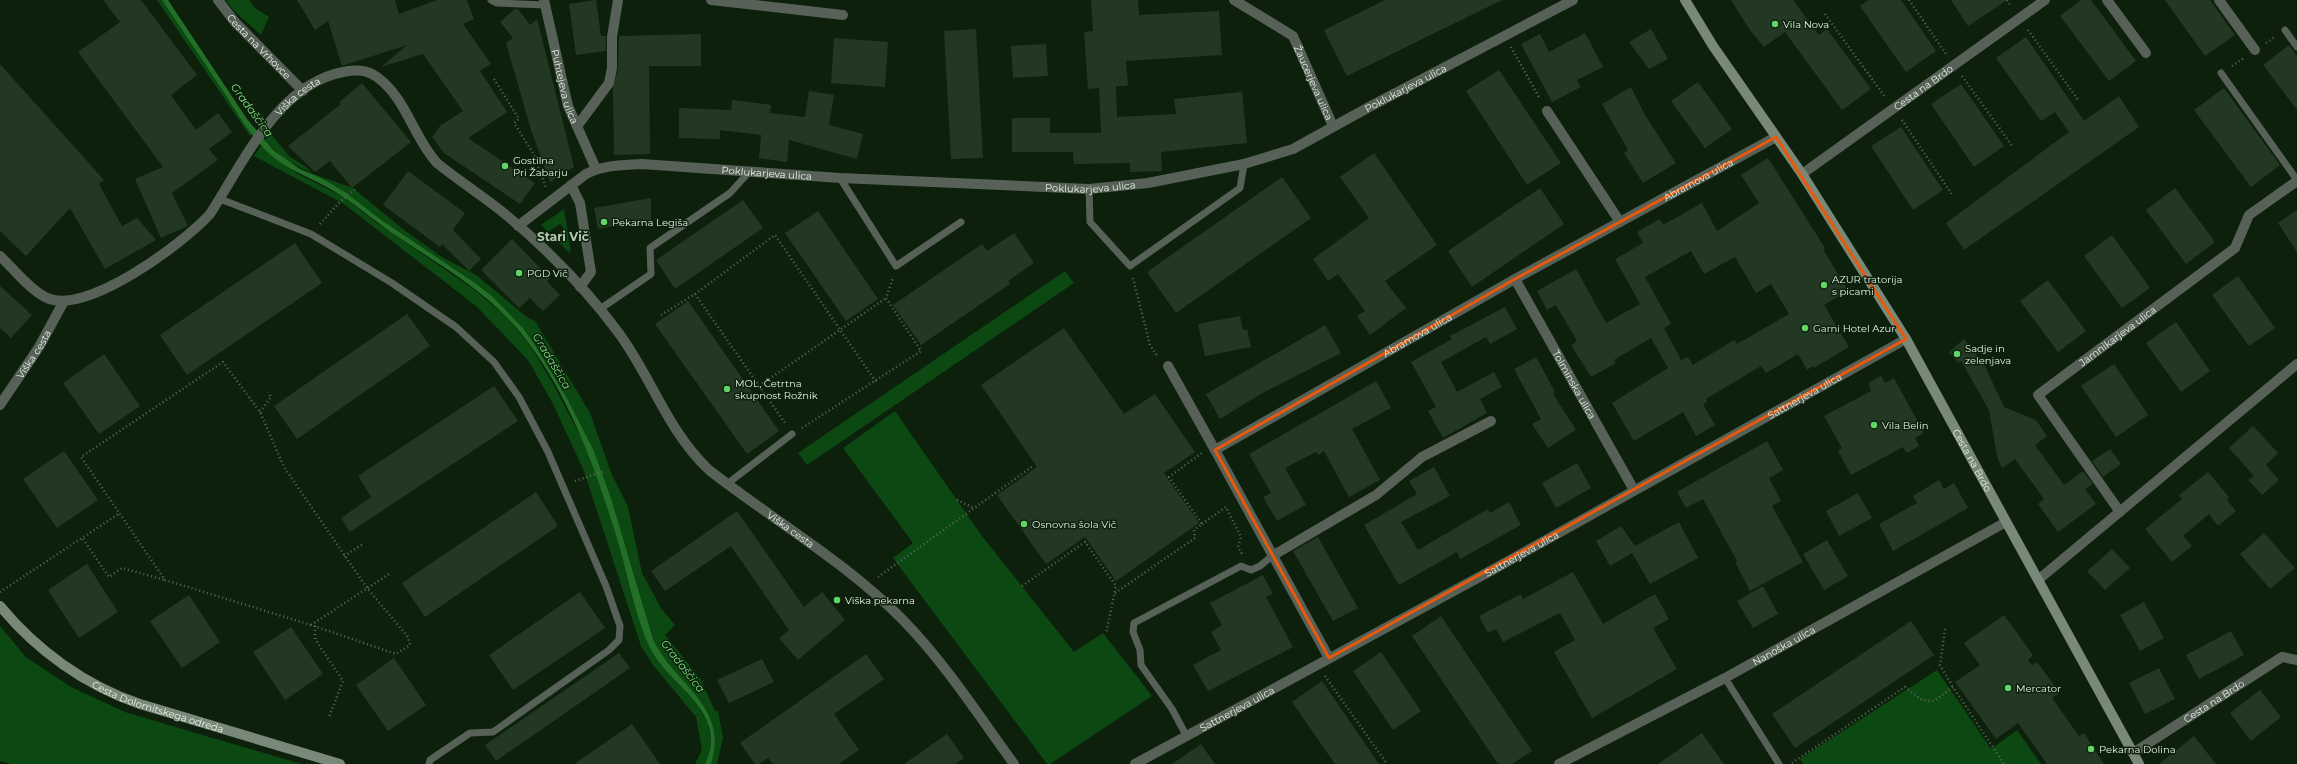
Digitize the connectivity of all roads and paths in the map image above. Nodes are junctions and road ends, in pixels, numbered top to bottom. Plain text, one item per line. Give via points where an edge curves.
1 (218, 0) edge
2 (491, 0) edge
3 (618, 0) edge
4 (711, 0) edge
5 (1234, 0) edge
6 (1573, 0) edge
7 (1685, 0) edge
8 (2007, 0) edge
9 (2045, 0) edge
10 (2107, 0) edge
11 (2219, 0) edge
12 (544, 2) edge
13 (843, 15) dead end
14 (2020, 18) junction
15 (2285, 30) dead end
16 (1504, 35) junction
17 (2297, 48) edge
18 (2255, 50) dead end
19 (2146, 53) dead end
20 (2221, 73) dead end
21 (494, 79) dead end
22 (302, 91) junction
23 (2079, 101) dead end
24 (1547, 111) joint
25 (578, 125) junction
26 (1333, 126) junction
27 (1776, 137) junction
28 (1244, 164) junction
29 (596, 169) junction
30 (749, 172) junction
31 (1802, 174) junction
32 (840, 178) junction
33 (2297, 181) edge
34 (571, 185) junction
35 (355, 189) dead end
36 (1089, 189) junction
37 (220, 199) junction
38 (552, 199) junction
39 (961, 222) dead end
40 (1620, 222) junction
41 (518, 226) junction
42 (311, 234) junction
43 (0, 256) edge
44 (896, 266) junction
45 (1130, 266) junction
46 (1515, 279) junction
47 (580, 287) junction
48 (695, 294) junction
49 (886, 298) junction
50 (64, 301) junction
51 (600, 309) junction
52 (661, 315) dead end
53 (841, 329) junction
54 (1906, 339) junction
55 (2297, 364) edge
56 (1168, 366) joint
57 (876, 382) junction
58 (759, 386) junction
59 (268, 392) dead end
60 (0, 405) edge
61 (260, 412) junction
62 (1491, 421) dead end
63 (792, 434) junction
64 (1213, 446) junction
65 (1033, 466) dead end
66 (605, 471) dead end
67 (727, 484) junction
68 (564, 485) junction
69 (1634, 490) junction
70 (957, 500) dead end
71 (974, 508) junction
72 (2120, 512) junction
73 (120, 513) junction
74 (2006, 522) junction
75 (1202, 524) junction
76 (83, 539) junction
77 (363, 544) dead end
78 (344, 556) junction
79 (1272, 556) junction
80 (1251, 570) junction
81 (389, 574) dead end
82 (165, 580) junction
83 (2038, 580) junction
84 (1022, 586) dead end
85 (868, 587) junction
86 (367, 588) junction
87 (0, 592) edge
88 (1115, 593) junction
89 (0, 606) edge
90 (311, 625) junction
91 (315, 626) junction
92 (1945, 629) dead end
93 (1106, 634) dead end
94 (1329, 658) junction
95 (2297, 660) edge
96 (1317, 664) junction
97 (1725, 678) junction
98 (1953, 687) junction
99 (329, 717) dead end
100 (1186, 735) junction
101 (2133, 753) junction
102 (340, 764) edge
103 (429, 764) edge
104 (1014, 764) edge
105 (1135, 764) edge
106 (1387, 764) edge
107 (1559, 764) edge
108 (1779, 764) edge
109 (1791, 764) edge
110 (2004, 764) edge
111 (2139, 764) edge

1 - 22 street, Cesta na Vrhovce via 234,21
2 - 12 lane via 497,3
3 - 25 street via 612,36 612,68 609,83
4 - 13 street
5 - 26 street, Žaucerjeva ulica via 1293,36
6 - 16 street, Poklukarjeva ulica
7 - 27 street, Cesta na Brdo via 1713,46
8 - 14 path
9 - 14 street, Cesta na Brdo
10 - 19 street
11 - 18 street
12 - 25 street, Puhtejeva ulica via 568,106
14 - 23 path
14 - 31 street, Cesta na Brdo
15 - 17 lane
16 - 24 path
16 - 26 street, Poklukarjeva ulica
20 - 33 lane
21 - 38 path via 519,119 514,123 533,153
22 - 37 street, Viška cesta via 266,127
22 - 41 street, Viška cesta via 338,73 357,70 372,73 387,85 401,103 428,153 437,163
24 - 40 street
25 - 29 street, Puhtejeva ulica
26 - 28 street, Poklukarjeva ulica via 1293,149
27 - 31 street, Cesta na Brdo
27 - 40 street, Abramova ulica
28 - 36 street, Poklukarjeva ulica via 1148,183
28 - 45 lane via 1240,188
29 - 30 street, Poklukarjeva ulica via 642,164
29 - 34 street, Poklukarjeva ulica
30 - 32 street, Poklukarjeva ulica
30 - 51 lane via 730,193 650,248 651,274
31 - 54 street, Cesta na Brdo
32 - 36 street, Poklukarjeva ulica
32 - 44 lane
33 - 72 street, Jamnikarjeva ulica via 2250,215 2235,248 2038,395
34 - 38 street
34 - 47 street via 580,203 591,272
35 - 42 path via 339,202
36 - 45 lane via 1090,222
37 - 42 lane
37 - 50 street, Viška cesta via 199,227 169,251 101,290 85,297
38 - 41 street
39 - 44 lane
40 - 46 street, Abramova ulica
41 - 47 street, Viška cesta
42 - 68 lane via 392,283 456,327 494,362 519,396
43 - 50 street, Viška cesta via 45,297
44 - 49 path
45 - 56 path via 1150,345
46 - 64 street, Abramova ulica
46 - 69 street, Tolminska ulica
47 - 51 street, Viška cesta
48 - 52 path
48 - 53 path via 775,235
48 - 58 path
49 - 53 path
49 - 57 path via 921,351
50 - 60 street, Viška cesta via 39,347
51 - 67 street, Viška cesta via 635,356 686,446
53 - 57 path
53 - 58 path
54 - 69 street, Sattnerjeva ulica
54 - 74 street, Cesta na Brdo
55 - 72 street
56 - 64 street
57 - 63 path
58 - 63 path
59 - 61 path via 271,397
61 - 73 path via 223,362 81,457
61 - 78 path via 284,467
62 - 79 street via 1422,457 1376,495
63 - 67 lane
64 - 75 path via 1169,477
64 - 79 street
65 - 71 path
66 - 68 path
67 - 85 street, Viška cesta
68 - 103 lane via 606,586 620,626 619,640 609,650 493,732 470,733 430,760
69 - 94 street, Sattnerjeva ulica
70 - 71 path
71 - 85 path via 874,580
72 - 83 street
73 - 76 path
73 - 82 path
74 - 83 street, Cesta na Brdo
74 - 97 street, Nanoška ulica
75 - 80 path via 1226,507 1241,537 1238,547
75 - 88 path via 1194,530 1195,538
76 - 82 path via 109,577 122,568
76 - 87 path
77 - 78 path
78 - 86 path
79 - 80 lane
79 - 94 street
80 - 100 lane via 1241,566 1137,620 1132,627 1140,650 1141,665 1172,709
81 - 86 path
82 - 90 path
83 - 101 street, Cesta na Brdo
84 - 88 path via 1085,542 1116,586
85 - 104 street, Viška cesta via 929,649
86 - 90 path
86 - 91 path via 408,637 410,645 396,654
88 - 93 path
89 - 102 street, Cesta Dolomitskega odreda via 52,656 116,695
90 - 91 path
91 - 99 path via 316,639 343,681
92 - 98 path via 1940,665
94 - 96 street, Sattnerjeva ulica
95 - 101 street, Cesta na Brdo via 2282,657
96 - 100 street, Sattnerjeva ulica
96 - 106 path
97 - 107 street, Nanoška ulica
97 - 108 lane
98 - 109 path via 1934,701 1922,700 1905,687
98 - 110 path
100 - 105 street, Sattnerjeva ulica
101 - 111 street, Cesta na Brdo

